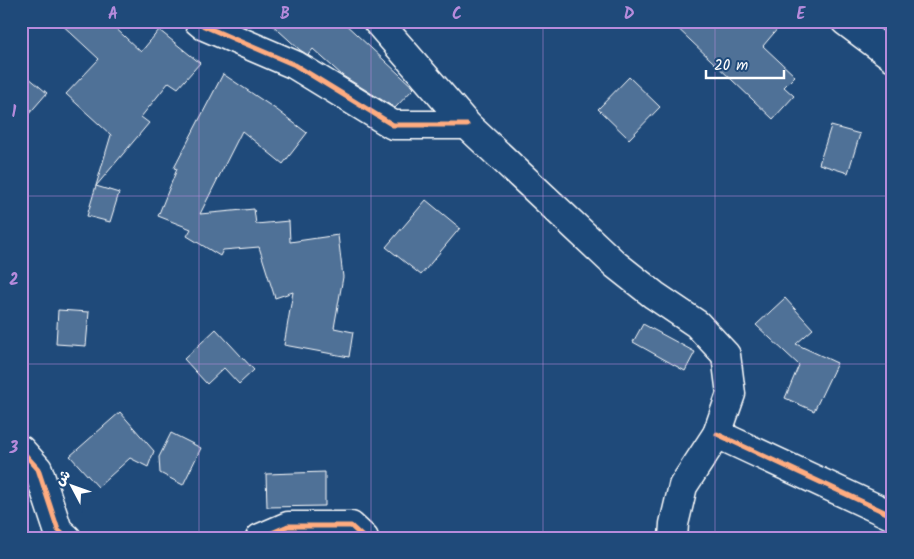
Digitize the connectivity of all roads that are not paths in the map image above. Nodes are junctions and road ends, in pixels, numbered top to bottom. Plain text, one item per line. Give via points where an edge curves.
1 (198, 21) edge
2 (377, 21) edge
3 (845, 21) edge
4 (893, 56) edge
5 (467, 125) junction
6 (717, 434) junction
7 (21, 450) edge
8 (893, 516) edge
9 (67, 538) edge
10 (260, 538) edge
11 (364, 538) edge
12 (673, 538) edge

1 - 5 street via 295,65 393,125
2 - 5 street
3 - 4 street
5 - 6 street via 616,265 697,324 726,355 730,394
6 - 8 street
6 - 12 street via 683,486
7 - 9 street via 38,468 58,530
10 - 11 street via 288,526 351,526

